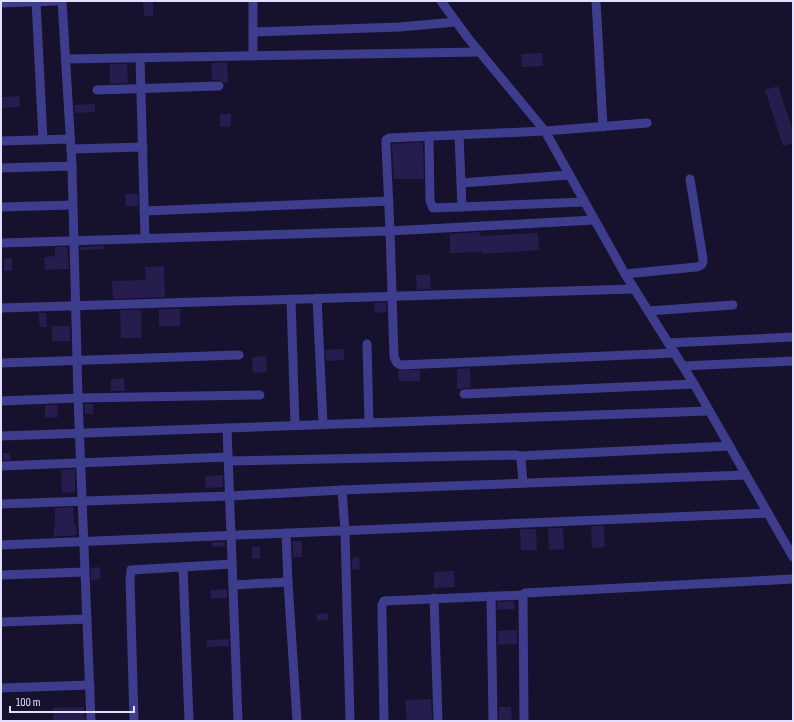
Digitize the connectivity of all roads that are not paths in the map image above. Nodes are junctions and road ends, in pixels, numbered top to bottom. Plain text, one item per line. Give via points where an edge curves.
1 (56, 1) edge
2 (62, 1) edge
3 (253, 1) edge
4 (441, 1) edge
5 (596, 1) edge
6 (36, 2) edge
7 (1, 3) edge
8 (455, 22) junction
9 (253, 32) junction
10 (479, 52) junction
11 (253, 56) junction
12 (140, 58) junction
13 (66, 59) junction
14 (219, 86) dead end
15 (141, 89) junction
16 (96, 90) dead end
17 (647, 123) dead end
18 (603, 127) junction
19 (545, 131) junction
20 (459, 135) junction
21 (429, 136) junction
22 (42, 140) junction
23 (1, 141) edge
24 (70, 144) junction
25 (143, 147) junction
26 (72, 166) junction
27 (1, 168) edge
28 (569, 175) junction
29 (690, 179) dead end
30 (461, 183) junction
31 (389, 201) junction
32 (584, 202) junction
33 (72, 205) junction
34 (1, 207) edge
35 (462, 208) junction
36 (144, 211) junction
37 (594, 220) junction
38 (390, 231) junction
39 (145, 238) junction
40 (73, 241) junction
41 (1, 244) edge
42 (625, 274) junction
43 (634, 289) junction
44 (392, 296) junction
45 (317, 298) junction
46 (291, 299) junction
47 (733, 305) dead end
48 (75, 306) junction
49 (1, 308) edge
50 (648, 311) junction
51 (793, 336) edge
52 (668, 343) junction
53 (367, 344) dead end
54 (675, 354) junction
55 (239, 355) dead end
56 (77, 360) junction
57 (793, 361) edge
58 (1, 363) edge
59 (683, 366) junction
60 (694, 384) junction
61 (464, 394) dead end
62 (260, 395) dead end
63 (78, 398) junction
64 (1, 401) edge
65 (709, 410) junction
66 (369, 422) junction
67 (323, 424) junction
68 (295, 425) junction
69 (226, 428) junction
70 (79, 433) junction
71 (1, 436) edge
72 (730, 446) junction
73 (519, 456) junction
74 (228, 459) junction
75 (80, 463) junction
76 (1, 466) edge
77 (746, 475) junction
78 (523, 483) junction
79 (342, 490) junction
80 (230, 496) junction
81 (82, 502) junction
82 (1, 504) edge
83 (768, 513) junction
84 (345, 532) junction
85 (286, 533) junction
86 (231, 534) junction
87 (84, 542) junction
88 (1, 545) edge
89 (793, 557) edge
90 (232, 564) junction
91 (184, 567) junction
92 (85, 572) junction
93 (1, 575) edge
94 (793, 579) edge
95 (288, 582) junction
96 (233, 585) junction
97 (523, 595) junction
98 (491, 596) junction
99 (434, 598) junction
100 (87, 619) junction
101 (1, 622) edge
102 (90, 685) junction
103 (1, 688) edge
104 (91, 721) edge
105 (134, 721) edge
106 (189, 721) edge
107 (238, 721) edge
108 (296, 721) edge
109 (350, 721) edge
110 (384, 721) edge
111 (438, 721) edge
112 (493, 721) edge
113 (524, 721) edge

1 - 6 street
2 - 13 street
3 - 9 street
4 - 8 street
5 - 18 street
6 - 7 street
6 - 22 street
8 - 9 street via 400,28
8 - 10 street
9 - 11 street
10 - 11 street
10 - 19 street
11 - 12 street
12 - 13 street
12 - 15 street
13 - 24 street
14 - 15 street
15 - 16 street
15 - 25 street
17 - 18 street
18 - 19 street
19 - 20 street
19 - 28 street
20 - 21 street
20 - 30 street
21 - 31 street via 394,137 386,140
21 - 35 street via 432,206 437,209
22 - 23 street
22 - 24 street
24 - 25 street
24 - 26 street
25 - 36 street
26 - 27 street
26 - 33 street
28 - 30 street
28 - 32 street
29 - 42 street via 703,264 696,267
30 - 35 street
31 - 36 street
31 - 38 street
32 - 35 street
32 - 37 street
33 - 34 street
33 - 40 street
36 - 39 street
37 - 38 street
37 - 42 street
38 - 39 street
38 - 44 street
39 - 40 street
40 - 41 street
40 - 48 street
42 - 43 street
43 - 44 street
43 - 50 street
44 - 45 street
44 - 54 street via 394,357 401,365
45 - 46 street
45 - 67 street
46 - 48 street
46 - 68 street
47 - 50 street
48 - 49 street
48 - 56 street
50 - 52 street
51 - 52 street
52 - 54 street
53 - 66 street
54 - 59 street
55 - 56 street
56 - 58 street
56 - 63 street
57 - 59 street
59 - 60 street
60 - 61 street
60 - 65 street
62 - 63 street
63 - 64 street
63 - 70 street
65 - 66 street
65 - 72 street
66 - 67 street
67 - 68 street
68 - 69 street
69 - 70 street
69 - 74 street
70 - 71 street
70 - 75 street
72 - 73 street
72 - 77 street
73 - 74 street
73 - 78 street
74 - 75 street
74 - 80 street
75 - 76 street
75 - 81 street
77 - 78 street
77 - 83 street
78 - 79 street
79 - 80 street
79 - 84 street
80 - 81 street
80 - 86 street
81 - 82 street
81 - 87 street
83 - 84 street
83 - 89 street
84 - 85 street
84 - 109 street
85 - 86 street
85 - 95 street
86 - 87 street
86 - 90 street
87 - 88 street
87 - 92 street
90 - 91 street
90 - 96 street
91 - 105 street via 131,570 130,573
91 - 106 street
92 - 93 street
92 - 100 street
94 - 97 street via 527,592
95 - 96 street
95 - 108 street
96 - 107 street
97 - 98 street
97 - 113 street
98 - 99 street
98 - 112 street
99 - 110 street via 383,602
99 - 111 street
100 - 101 street
100 - 102 street
102 - 103 street
102 - 104 street

